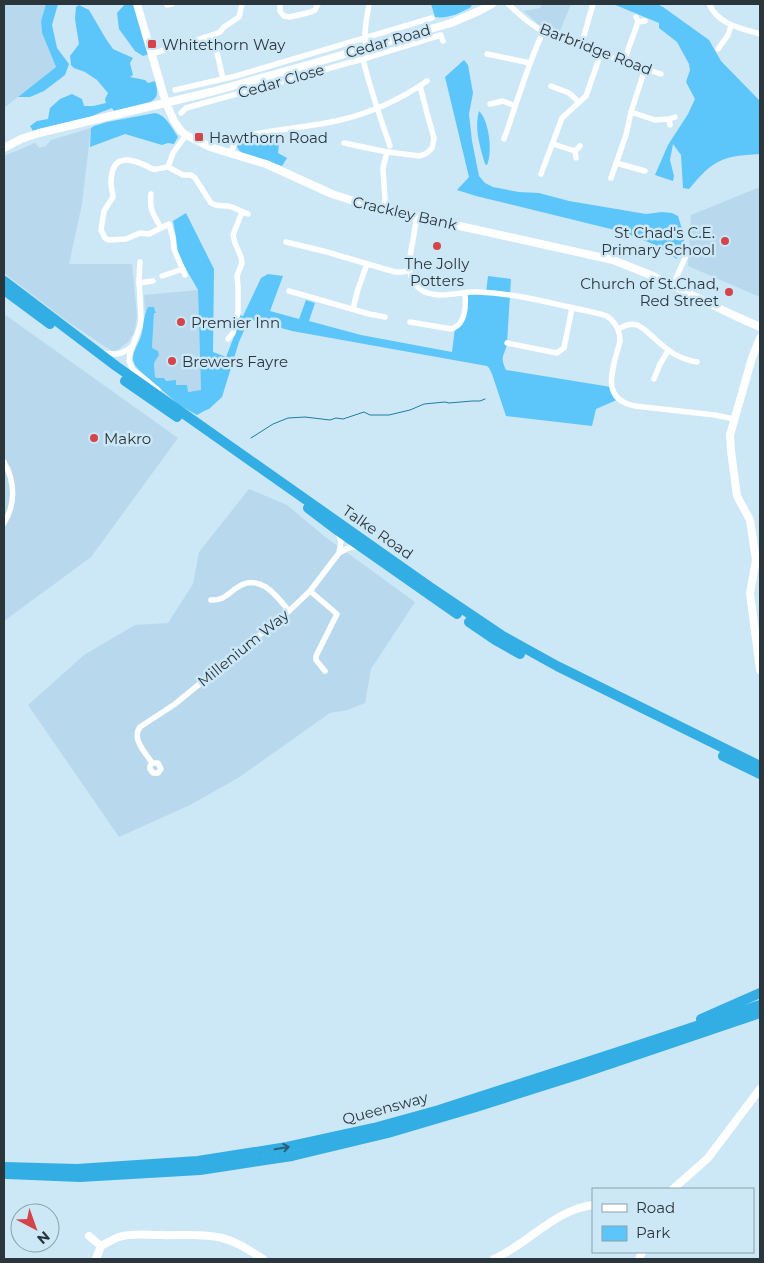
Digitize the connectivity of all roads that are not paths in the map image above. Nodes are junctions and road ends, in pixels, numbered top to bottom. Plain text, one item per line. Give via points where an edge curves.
1 (137, 4) edge
2 (242, 4) edge
3 (280, 4) edge
4 (318, 4) edge
5 (369, 4) edge
6 (492, 4) edge
7 (508, 4) edge
8 (593, 4) edge
9 (709, 4) edge
10 (430, 20) dead end
11 (645, 21) dead end
12 (731, 26) junction
13 (544, 32) junction
14 (760, 34) edge
15 (213, 35) junction
16 (365, 38) junction
17 (442, 38) dead end
18 (581, 46) junction
19 (366, 48) junction
20 (718, 49) dead end
21 (601, 53) junction
22 (151, 54) junction
23 (487, 54) dead end
24 (363, 58) junction
25 (624, 61) junction
26 (530, 63) junction
27 (645, 69) junction
28 (282, 72) junction
29 (661, 74) dead end
30 (223, 79) junction
31 (284, 81) junction
32 (427, 81) dead end
33 (420, 86) junction
34 (555, 90) dead end
35 (178, 91) dead end
36 (579, 102) junction
37 (166, 103) junction
38 (490, 104) dead end
39 (515, 106) junction
40 (377, 109) junction
41 (631, 112) junction
42 (181, 113) dead end
43 (671, 120) dead end
44 (186, 135) junction
45 (503, 135) dead end
46 (344, 143) dead end
47 (388, 143) dead end
48 (553, 144) junction
49 (580, 146) dead end
50 (4, 148) edge
51 (387, 152) junction
52 (231, 153) junction
53 (616, 163) junction
54 (168, 167) junction
55 (541, 171) dead end
56 (645, 171) dead end
57 (611, 178) dead end
58 (151, 194) dead end
59 (383, 209) junction
60 (417, 216) junction
61 (166, 217) dead end
62 (169, 224) junction
63 (161, 228) junction
64 (286, 242) dead end
65 (685, 258) dead end
66 (140, 262) dead end
67 (367, 264) junction
68 (409, 270) junction
69 (162, 276) dead end
70 (4, 281) edge
71 (153, 281) dead end
72 (139, 283) junction
73 (673, 285) junction
74 (4, 290) edge
75 (289, 291) dead end
76 (465, 293) junction
77 (572, 308) junction
78 (353, 309) junction
79 (385, 317) dead end
80 (410, 322) dead end
81 (760, 327) edge
82 (618, 329) junction
83 (760, 338) edge
84 (228, 339) dead end
85 (507, 343) dead end
86 (133, 345) junction
87 (668, 351) junction
88 (98, 352) junction
89 (694, 364) dead end
90 (654, 379) dead end
91 (734, 419) junction
92 (199, 424) junction
93 (4, 462) edge
94 (4, 523) edge
95 (337, 530) junction
96 (362, 547) junction
97 (338, 553) junction
98 (310, 591) junction
99 (211, 600) dead end
100 (289, 610) junction
101 (325, 670) dead end
102 (760, 670) edge
103 (152, 763) dead end
104 (760, 767) edge
105 (760, 993) edge
106 (760, 1005) edge
107 (760, 1014) edge
108 (760, 1020) edge
109 (663, 1047) junction
110 (622, 1051) junction
111 (760, 1089) edge
112 (4, 1166) edge
113 (4, 1174) edge
114 (80, 1177) junction
115 (4, 1178) edge
116 (674, 1188) edge
117 (592, 1205) edge
118 (89, 1236) dead end
119 (101, 1246) junction
120 (96, 1259) edge
121 (263, 1259) edge
122 (494, 1259) edge

1 - 22 street, Crackley Bank
2 - 15 street via 239,17
3 - 4 street via 280,11 290,17 311,12
5 - 16 street
6 - 19 street, Cedar Road via 451,23
7 - 13 street, Barbridge Road
8 - 18 street
9 - 12 street via 719,18
10 - 16 street, Cedar Road
11 - 25 street via 637,19
12 - 14 street
12 - 20 street
13 - 18 street, Barbridge Road
13 - 26 street
15 - 22 street
15 - 30 street
16 - 19 street
16 - 30 street, Cedar Road
17 - 24 street, Cedar Close
18 - 21 street, Barbridge Road
19 - 28 street, Cedar Road
21 - 25 street, Barbridge Road
21 - 36 street via 589,90
22 - 37 street, Crackley Bank
23 - 26 street
24 - 31 street, Cedar Close
24 - 40 street
25 - 27 street, Barbridge Road
26 - 39 street
27 - 29 street, Barbridge Road
27 - 41 street
28 - 31 street
28 - 37 street, Cedar Road
30 - 35 street, Cedar Road
31 - 42 street, Cedar Close via 186,108
32 - 33 street
33 - 40 street
33 - 51 street via 434,138 432,148 420,156
34 - 36 street via 569,93
36 - 48 street via 562,118
37 - 44 street, Crackley Bank via 174,121
37 - 50 street, Cedar Road via 39,133
38 - 39 street via 503,101
39 - 45 street
40 - 47 street
40 - 52 street via 339,120 237,138
41 - 43 street via 655,120
41 - 53 street
44 - 52 street, Crackley Bank
44 - 54 street
46 - 51 street
48 - 49 street via 576,154
48 - 55 street
51 - 59 street via 383,168
52 - 59 street, Crackley Bank via 266,164 332,194
53 - 56 street
53 - 57 street
54 - 63 street via 154,169 124,159 116,163 110,183 113,197 104,211 101,230 109,240 149,234
54 - 84 street via 195,178 211,203 245,213 233,236 242,263 237,276 241,286 233,333
58 - 63 street via 151,209
59 - 60 street, Crackley Bank
60 - 68 street
60 - 73 street, Crackley Bank via 613,260
61 - 62 street
62 - 63 street
62 - 69 street via 174,249 184,272
64 - 67 street
65 - 73 street
66 - 72 street
67 - 68 street via 395,272
67 - 78 street
68 - 76 street via 412,280 425,292 441,295
70 - 88 highway, Talke Road
71 - 72 street
72 - 86 street via 141,318
73 - 81 street, Crackley Bank
74 - 95 highway, Talke Road via 145,395
75 - 78 street
76 - 77 street via 522,296
76 - 80 street via 462,320 455,328
77 - 82 street via 606,316
77 - 85 street via 564,348 559,352
78 - 79 street
82 - 87 street via 637,325
82 - 91 street via 620,341 611,387 620,401 635,406
83 - 91 street
86 - 88 street via 118,354
86 - 92 street via 129,361 133,370
87 - 89 street
87 - 90 street
88 - 92 highway, Talke Road
91 - 102 street via 730,435 738,496 750,520 756,560 750,593
92 - 104 highway, Talke Road via 501,635
93 - 94 street via 13,490 12,504
95 - 96 highway, Talke Road
95 - 97 street via 341,542
96 - 97 street via 350,547
96 - 104 highway, Talke Road via 496,641 555,673
97 - 98 street, Millenium Way
98 - 100 street, Millenium Way
98 - 101 street via 337,614 316,656
99 - 100 street via 220,600 239,586 254,583 266,586
100 - 103 street, Millenium Way via 175,704 140,727 136,737
105 - 110 highway
106 - 110 highway, Queensway
107 - 109 highway, Queensway
108 - 109 highway
109 - 114 highway, Queensway via 388,1133 292,1156 200,1170
112 -> 110 highway, Queensway via 77,1169 198,1161 287,1147 439,1110
111 - 116 street via 708,1158
113 - 114 highway, Queensway
114 - 115 highway
117 - 122 street via 558,1217
118 - 119 street
119 - 120 street
119 - 121 street via 119,1237 192,1234 230,1240

